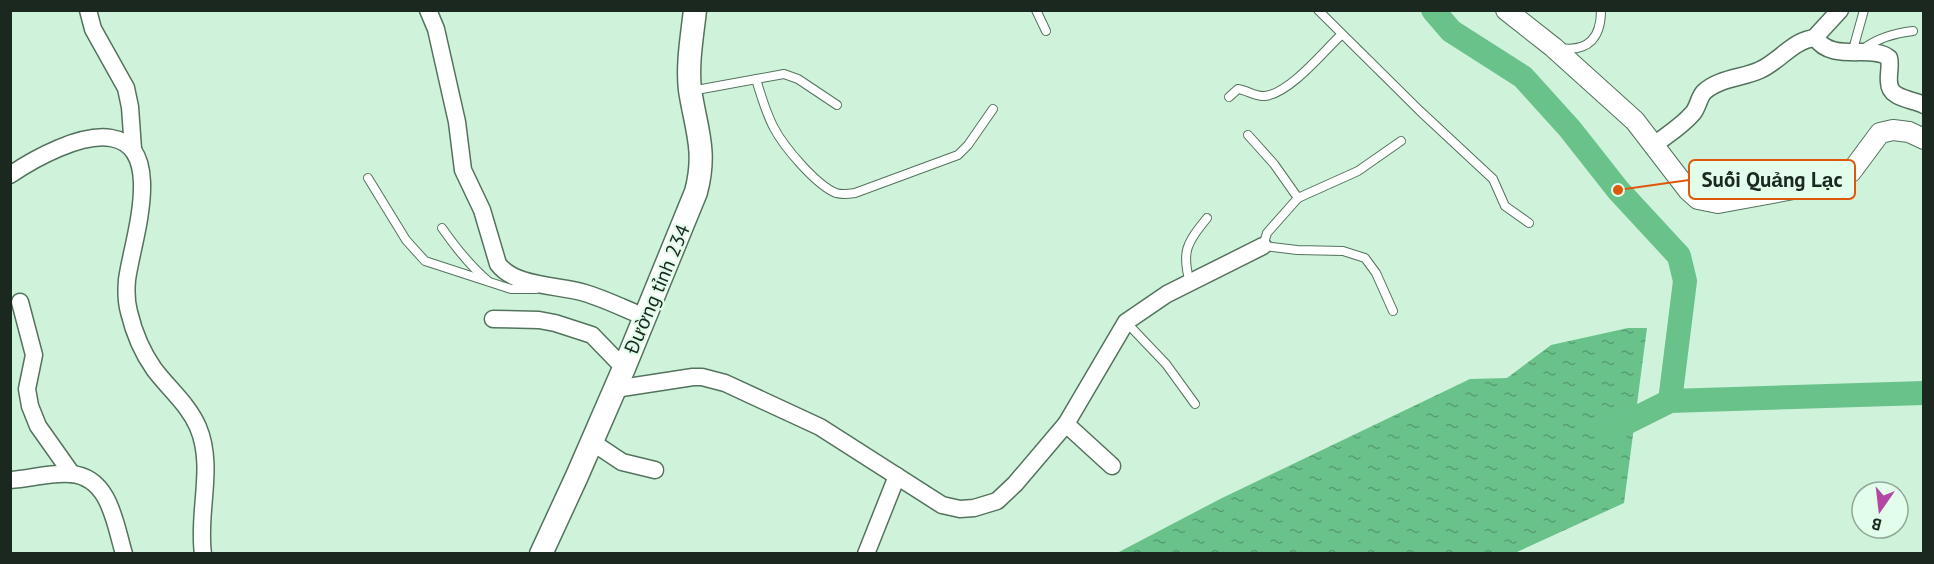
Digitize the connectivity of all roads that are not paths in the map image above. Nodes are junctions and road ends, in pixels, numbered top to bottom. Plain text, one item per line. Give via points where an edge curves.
1 (88, 10) edge
2 (428, 10) edge
3 (695, 10) edge
4 (1036, 10) edge
5 (1318, 10) edge
6 (1506, 10) edge
7 (1601, 10) edge
8 (1840, 10) edge
9 (1864, 10) edge
10 (1046, 31) dead end
11 (1913, 31) dead end
12 (1341, 35) junction
13 (1816, 38) junction
14 (1553, 47) junction
15 (1855, 53) junction
16 (756, 79) junction
17 (690, 91) junction
18 (1229, 97) dead end
19 (837, 105) dead end
20 (1923, 105) edge
21 (993, 109) dead end
22 (1248, 135) dead end
23 (1923, 139) edge
24 (1401, 141) dead end
25 (1653, 145) junction
26 (133, 149) junction
27 (10, 175) edge
28 (368, 178) dead end
29 (1298, 198) junction
30 (1207, 219) dead end
31 (1529, 223) dead end
32 (442, 228) dead end
33 (1263, 246) junction
34 (491, 283) junction
35 (1191, 284) junction
36 (561, 288) junction
37 (20, 302) dead end
38 (1393, 311) dead end
39 (645, 317) junction
40 (493, 319) dead end
41 (1126, 322) junction
42 (619, 378) junction
43 (1195, 404) dead end
44 (1066, 424) junction
45 (592, 442) junction
46 (1112, 466) dead end
47 (655, 470) dead end
48 (72, 474) junction
49 (897, 476) junction
50 (10, 480) edge
51 (124, 554) edge
52 (203, 554) edge
53 (541, 554) edge
54 (866, 554) edge

1 - 26 street via 93,29 126,88
2 - 36 street via 457,122 463,170 482,210 498,264 514,277
3 - 17 main road, Đường tỉnh 234
4 - 10 lane
5 - 12 lane
6 - 14 street
7 - 14 lane via 1599,30 1588,43 1574,50
8 - 13 street
9 - 15 lane
11 - 15 lane via 1888,35
12 - 18 lane via 1290,84 1265,96 1238,89
12 - 31 lane via 1493,179 1505,206
13 - 15 street via 1829,48
13 - 25 street via 1801,41 1760,70 1719,83 1703,93 1683,123
14 - 25 street via 1635,121
15 - 20 street via 1885,54 1889,58 1891,91
16 - 17 lane
16 - 19 lane via 792,76
16 - 21 lane via 775,130 794,157 827,188 844,195 958,155
17 - 39 main road, Đường tỉnh 234 via 701,142 699,180
22 - 29 lane
23 - 25 street via 1909,132 1880,133 1851,171 1831,182 1718,203 1698,199
24 - 29 lane via 1358,171
26 - 27 street via 112,138 83,140 26,164
26 - 52 street via 142,177 126,298 138,342 198,428 205,461
28 - 34 lane via 418,255 434,265
29 - 33 lane via 1268,233
30 - 35 lane via 1186,248 1185,265
32 - 34 lane via 470,266
33 - 35 street
33 - 38 lane via 1343,251 1365,258
34 - 36 lane via 511,289
35 - 41 street via 1167,294
36 - 39 street
37 - 48 street via 34,355 27,389 30,406 38,426
39 - 42 main road, Đường tỉnh 234
40 - 42 street via 538,320 592,335
41 - 43 lane via 1166,364
41 - 44 street
42 - 45 main road, Đường tỉnh 234
42 - 49 street via 702,377 725,383 820,427
44 - 46 street
44 - 49 street via 996,501 967,509 942,505
45 - 47 street via 622,462
45 - 53 main road, Đường tỉnh 234
48 - 50 street
48 - 51 street via 90,481 108,498
49 - 54 street

